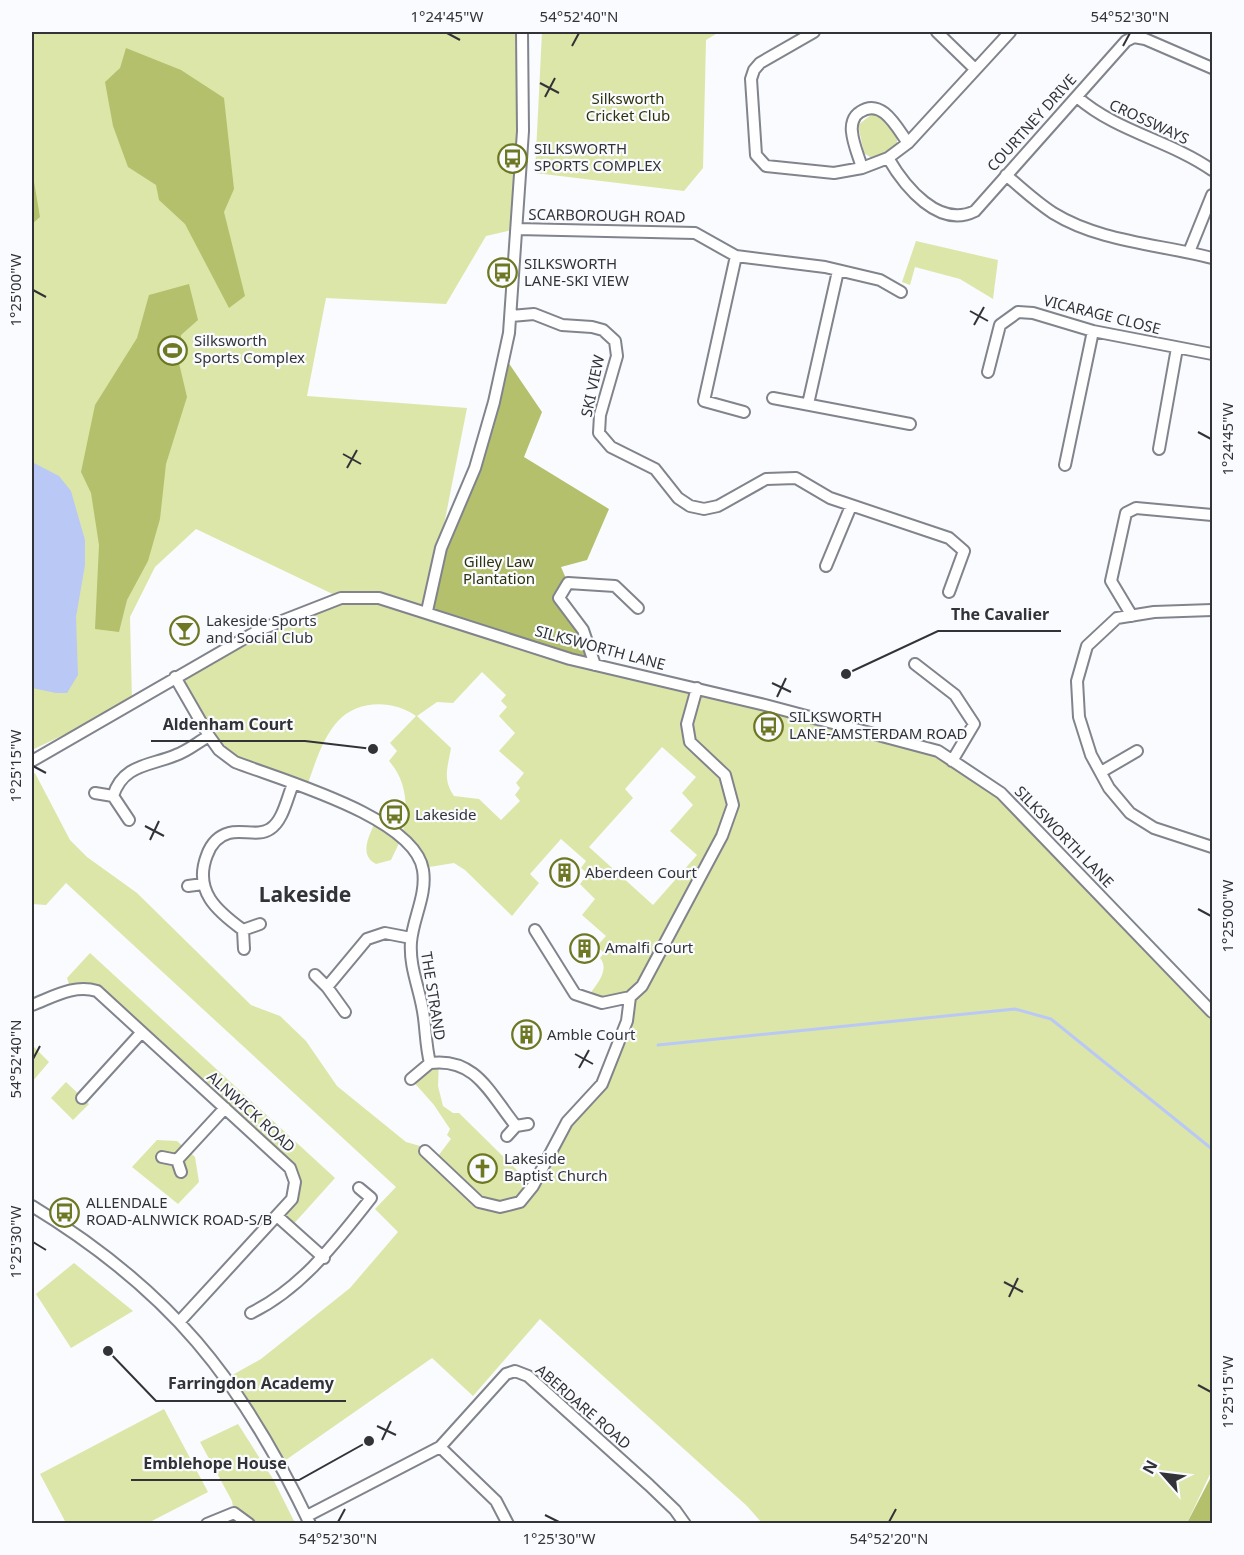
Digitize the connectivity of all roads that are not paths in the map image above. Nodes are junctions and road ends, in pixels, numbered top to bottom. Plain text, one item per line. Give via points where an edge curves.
1 (522, 32) edge
2 (814, 32) edge
3 (936, 32) edge
4 (1010, 32) edge
5 (1212, 68) edge
6 (975, 69) junction
7 (1077, 97) junction
8 (908, 142) junction
9 (888, 158) junction
10 (862, 168) junction
11 (1212, 170) edge
12 (1006, 175) junction
13 (1212, 195) edge
14 (517, 229) junction
15 (1189, 252) junction
16 (736, 256) junction
17 (1212, 258) edge
18 (838, 271) junction
19 (901, 292) dead end
20 (511, 316) junction
21 (1094, 331) junction
22 (1177, 348) junction
23 (1212, 354) edge
24 (988, 372) dead end
25 (773, 398) dead end
26 (808, 404) junction
27 (744, 412) dead end
28 (910, 424) dead end
29 (1159, 449) dead end
30 (1065, 465) dead end
31 (851, 506) junction
32 (1212, 515) edge
33 (826, 566) dead end
34 (950, 592) dead end
35 (638, 608) dead end
36 (1212, 610) edge
37 (427, 611) junction
38 (1132, 615) junction
39 (915, 664) dead end
40 (595, 665) junction
41 (175, 677) junction
42 (697, 688) junction
43 (209, 736) junction
44 (1137, 751) dead end
45 (952, 760) junction
46 (32, 761) edge
47 (1101, 772) junction
48 (293, 784) junction
49 (95, 792) dead end
50 (113, 796) junction
51 (129, 820) dead end
52 (1212, 847) edge
53 (203, 884) junction
54 (188, 886) dead end
55 (260, 924) dead end
56 (243, 930) junction
57 (535, 930) dead end
58 (411, 938) junction
59 (244, 949) dead end
60 (315, 975) dead end
61 (327, 987) junction
62 (630, 997) junction
63 (32, 1005) edge
64 (345, 1012) dead end
65 (1212, 1012) edge
66 (141, 1033) junction
67 (430, 1063) junction
68 (411, 1079) dead end
69 (82, 1098) dead end
70 (225, 1108) junction
71 (528, 1124) dead end
72 (516, 1126) junction
73 (507, 1136) dead end
74 (425, 1151) dead end
75 (162, 1156) dead end
76 (177, 1160) junction
77 (181, 1172) dead end
78 (359, 1188) dead end
79 (32, 1206) edge
80 (277, 1216) junction
81 (324, 1258) junction
82 (251, 1313) dead end
83 (180, 1321) junction
84 (440, 1448) junction
85 (308, 1520) edge
86 (207, 1524) edge
87 (249, 1524) edge
88 (508, 1524) edge
89 (685, 1524) edge

1 - 14 street via 523,130
2 - 10 street via 754,70 751,79 756,155 766,166 834,173
3 - 6 street
4 - 6 street
5 - 7 street, COURTNEY DRIVE via 1134,37 1126,41
6 - 8 street
7 - 11 street, CROSSWAYS via 1112,123
7 - 12 street, COURTNEY DRIVE
8 - 9 street
8 - 10 street via 881,110 873,107 861,111 852,123 852,133
9 - 10 street
9 - 12 street, COURTNEY DRIVE via 914,195 954,218 975,211
12 - 15 street via 1053,213 1082,227 1113,238
13 - 15 street
14 - 16 street, SCARBOROUGH ROAD via 695,233
14 - 20 street
15 - 17 street
16 - 18 street, SCARBOROUGH ROAD
16 - 27 street via 704,401
18 - 19 street, SCARBOROUGH ROAD via 880,280
18 - 26 street
20 - 31 street, SKI VIEW via 534,314 562,325 592,327 603,330 615,341 617,356 600,415 599,433 611,447 655,469 678,498 690,506 718,506 766,479 796,478
20 - 37 street via 495,402 475,468 441,548
21 - 22 street, VICARAGE CLOSE
21 - 24 street, VICARAGE CLOSE via 1018,312 1000,325
21 - 30 street
22 - 23 street, VICARAGE CLOSE
22 - 29 street
25 - 26 street
26 - 28 street
31 - 33 street
31 - 34 street, SKI VIEW via 949,538 964,551
32 - 38 street via 1136,508 1126,513 1111,581
35 - 40 street via 615,586 567,583 559,598 583,630
36 - 38 street
37 - 40 street, SILKSWORTH LANE
37 - 41 street, SILKSWORTH LANE via 379,598 341,598 259,630
38 - 47 street via 1117,618 1087,646 1077,681 1079,717
39 - 45 street via 955,695 974,724
40 - 42 street, SILKSWORTH LANE
41 - 43 street
41 - 46 street, SILKSWORTH LANE
42 - 45 street, SILKSWORTH LANE via 938,752
42 - 62 street via 687,724 690,742 725,776 733,805 722,837 642,986
43 - 48 street via 235,762
43 - 50 street via 179,754 131,770 116,785
44 - 47 street
45 - 65 street, SILKSWORTH LANE via 1001,793
47 - 52 street via 1130,813 1154,828
48 - 53 street via 272,829 260,833 231,832 216,840 206,857
48 - 58 street, THE STRAND via 377,818 414,848 424,879
49 - 50 street
50 - 51 street
53 - 54 street
53 - 56 street via 214,907
55 - 56 street
56 - 59 street
57 - 62 street via 575,994 602,1003
58 - 61 street via 385,933 367,939
58 - 67 street, THE STRAND via 410,963
60 - 61 street
61 - 64 street
62 - 74 street via 627,1021 602,1084 567,1122 533,1186 520,1202 500,1207 479,1202
63 - 66 street, ALNWICK ROAD via 85,987 97,991
66 - 69 street
66 - 70 street, ALNWICK ROAD
67 - 68 street
67 - 72 street, THE STRAND via 454,1062 466,1067
70 - 76 street
70 - 80 street, ALNWICK ROAD via 290,1168 295,1182 292,1199
71 - 72 street
72 - 73 street
75 - 76 street
76 - 77 street
78 - 81 street via 371,1198
79 - 83 street via 117,1264
80 - 81 street
80 - 83 street, ALNWICK ROAD
81 - 82 street via 273,1302
83 - 85 street via 244,1404
84 - 85 street, ABERDARE ROAD
84 - 88 street via 496,1501
84 - 89 street, ABERDARE ROAD via 506,1374 515,1371 528,1376 649,1485
86 - 87 street via 234,1513

